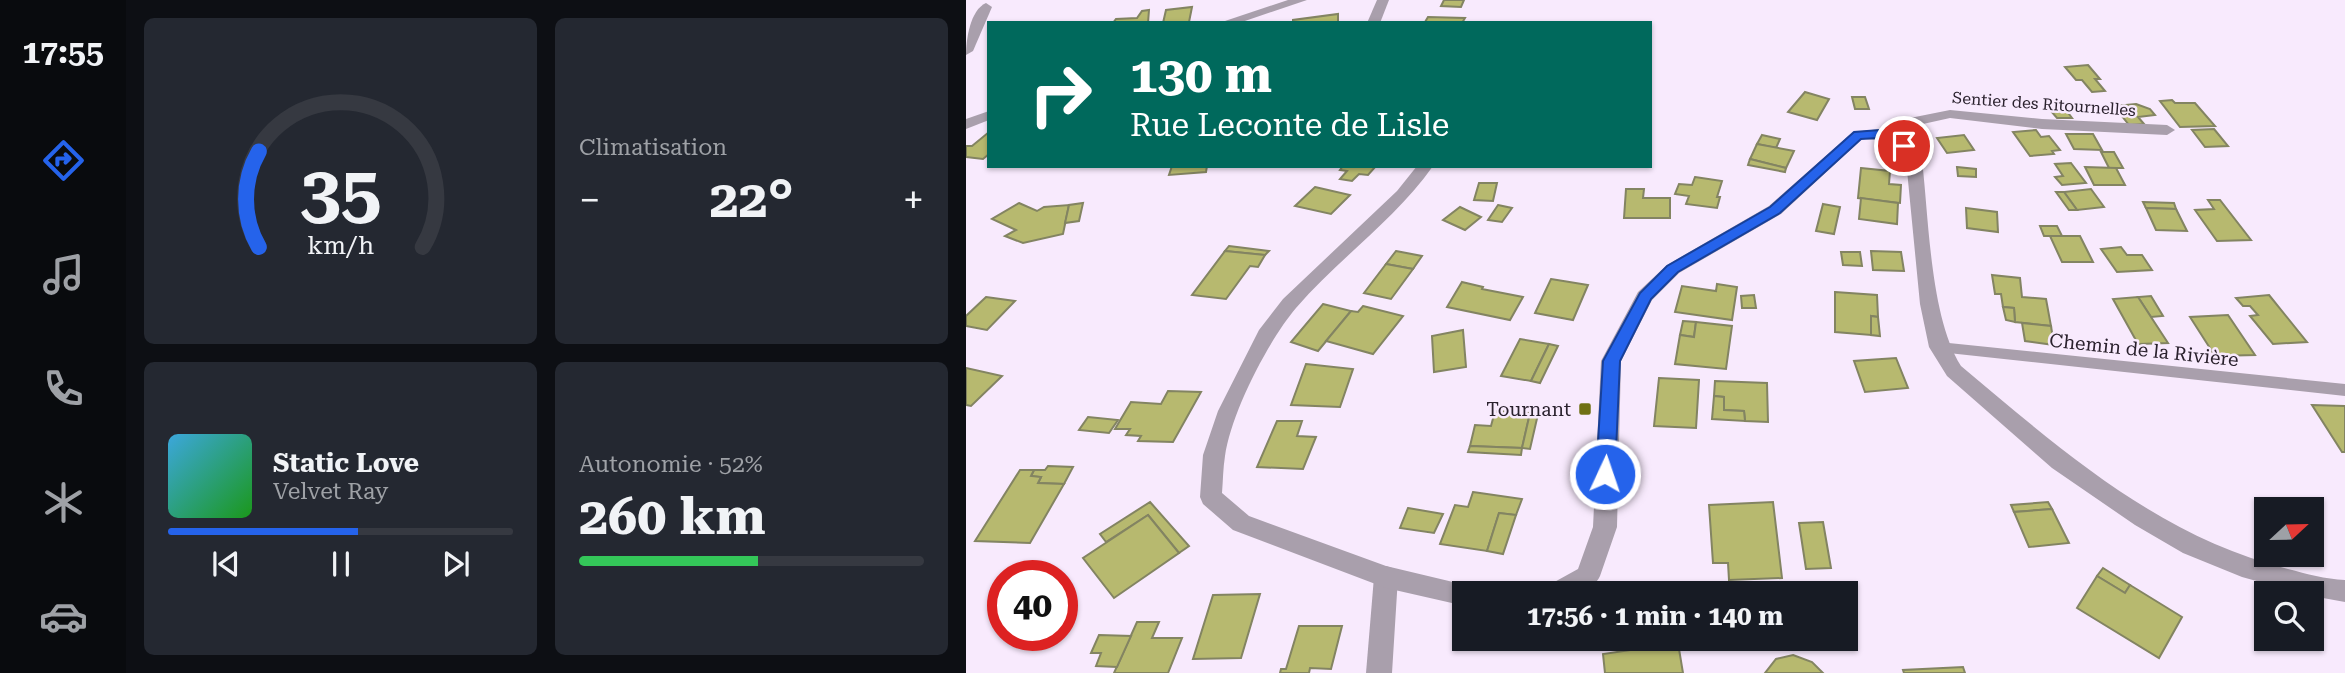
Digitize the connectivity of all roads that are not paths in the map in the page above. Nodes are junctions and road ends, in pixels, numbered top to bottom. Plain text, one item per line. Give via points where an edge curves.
1 (1301, 0) edge
2 (1382, 0) edge
3 (986, 7) dead end
4 (1232, 21) edge
5 (1374, 21) edge
6 (966, 51) edge
7 (987, 116) edge
8 (966, 124) edge
9 (2167, 130) dead end
10 (1880, 134) junction
11 (1423, 168) edge
12 (1939, 347) junction
13 (2345, 390) edge
14 (1386, 577) junction
15 (1579, 581) edge
16 (2345, 591) edge
17 (1452, 592) edge
18 (1379, 673) edge

1 - 4 street
2 - 5 street
3 - 6 street
7 - 8 street
9 - 10 street, Sentier des Ritournelles via 1951,114
10 - 12 street via 1904,146 1914,160 1929,304
10 - 15 street, Sentier des Ritournelles via 1858,135 1775,210 1672,269 1645,296 1611,361 1605,527 1588,576
11 - 14 street via 1403,195 1290,303 1266,335 1228,411 1214,455 1211,497 1241,523
12 - 13 lane, Chemin de la Rivière
12 - 16 street via 1954,371 2060,462 2143,518 2191,546 2250,570
14 - 17 street
14 - 18 street

